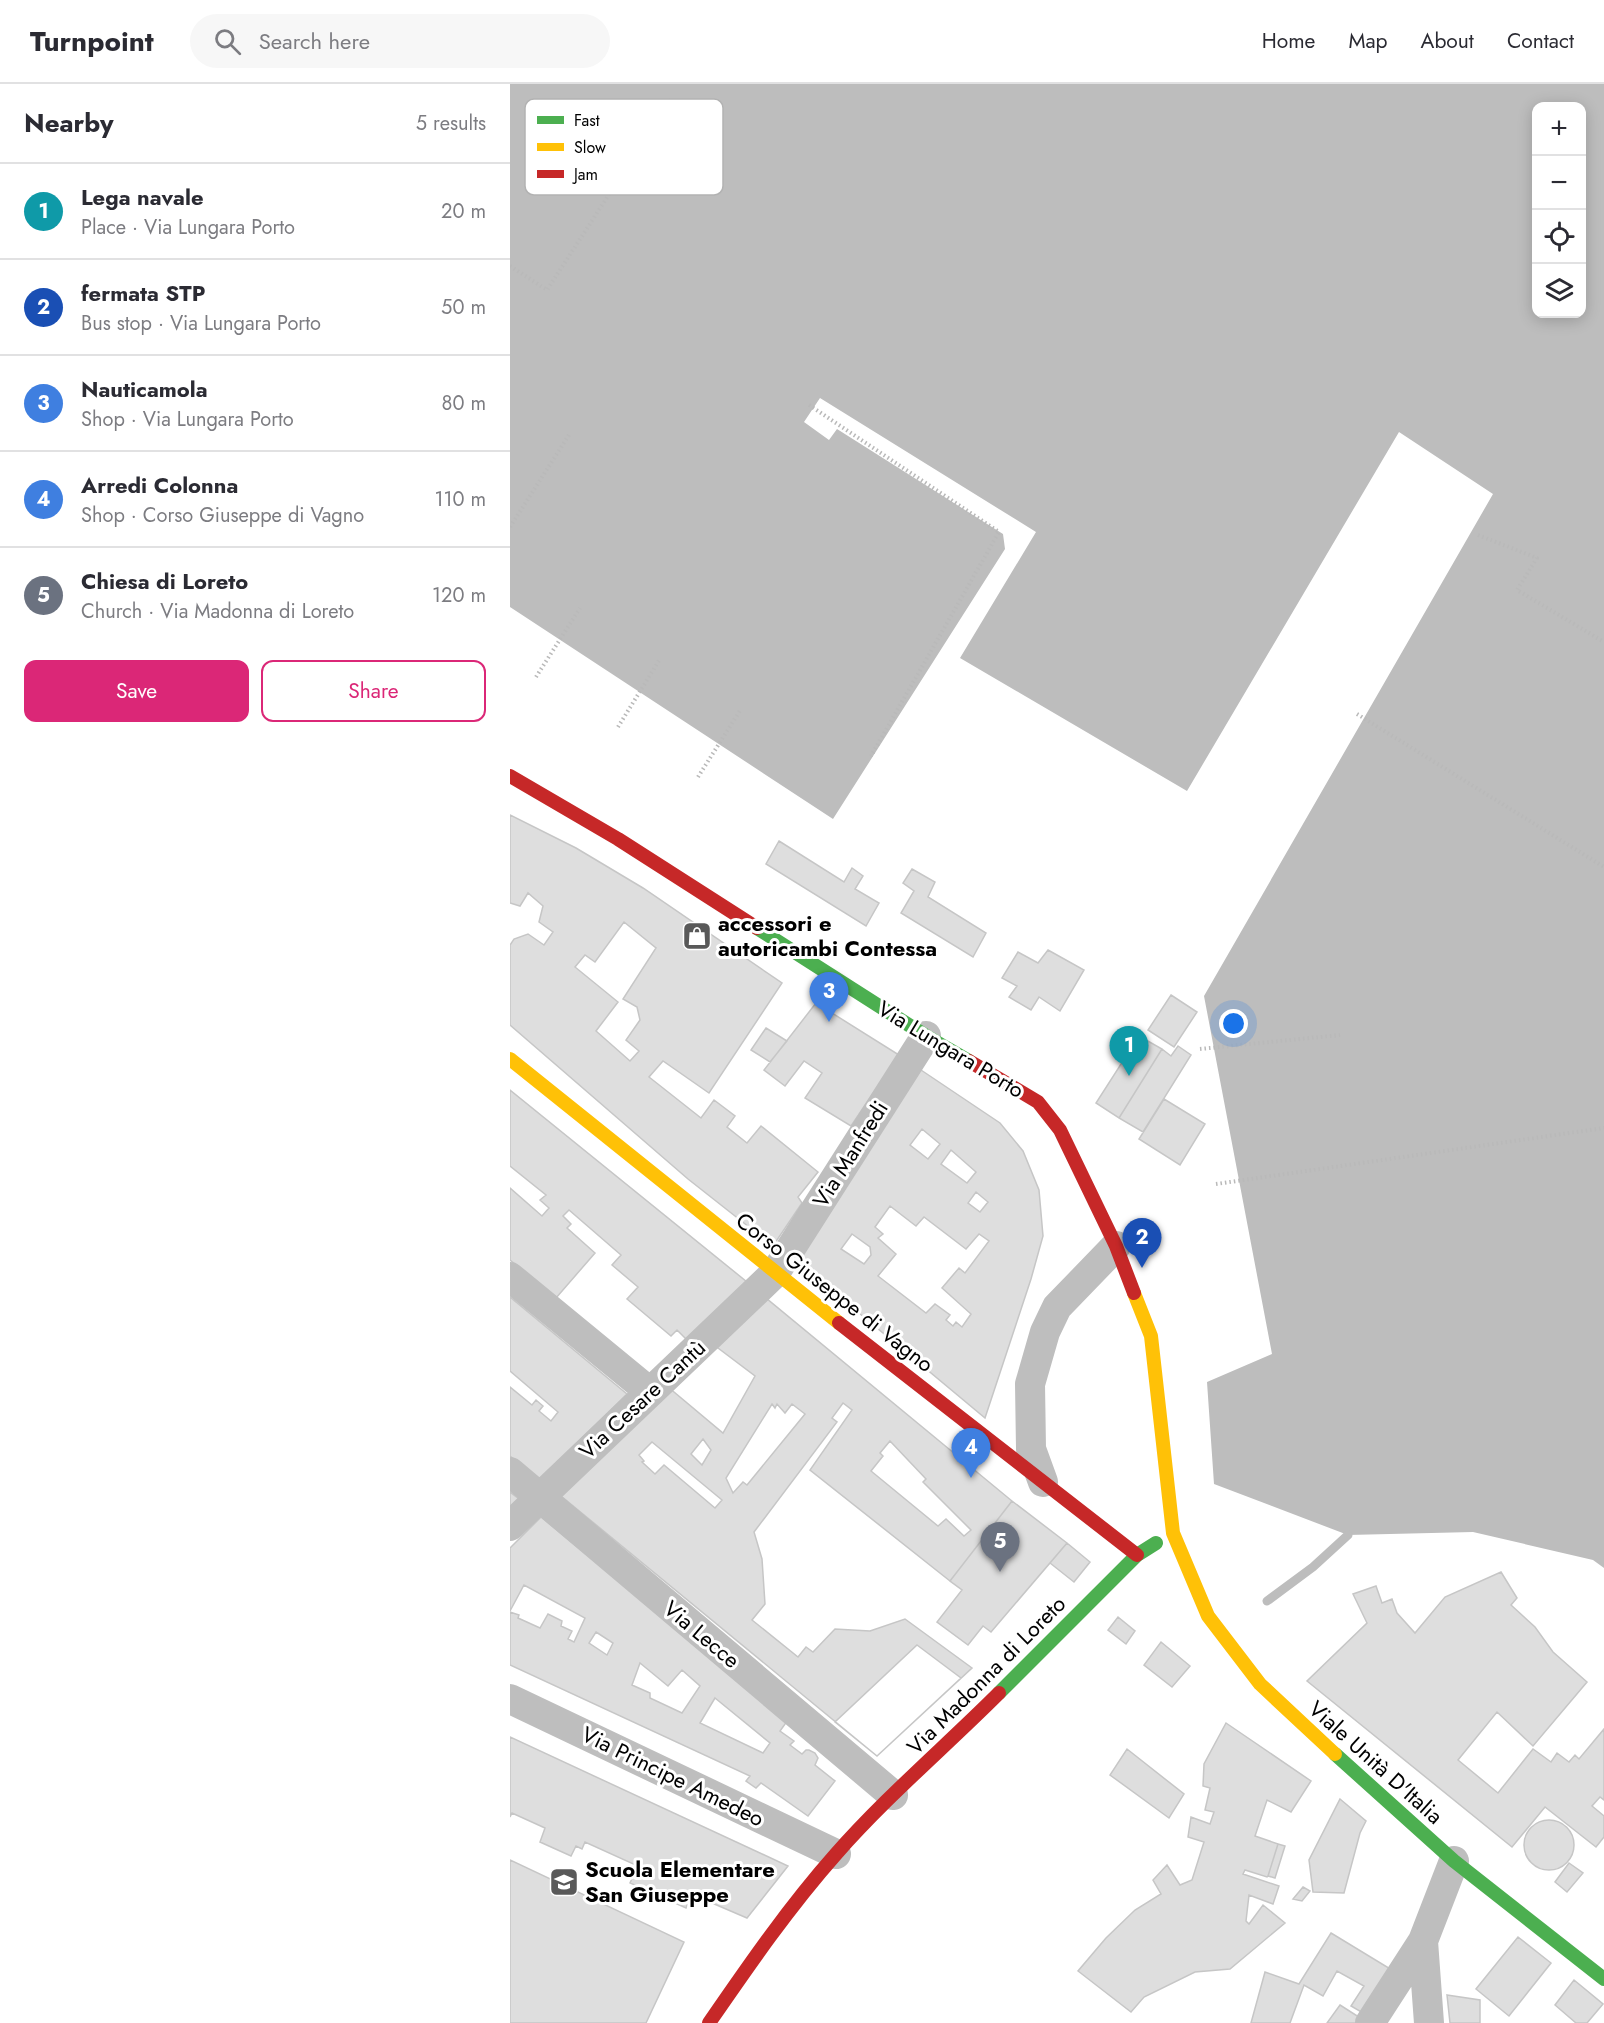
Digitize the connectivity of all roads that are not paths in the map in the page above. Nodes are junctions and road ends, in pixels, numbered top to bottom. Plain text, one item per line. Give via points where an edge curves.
1 (510, 776) edge
2 (926, 1036) junction
3 (510, 1059) edge
4 (1116, 1246) junction
5 (775, 1273) junction
6 (510, 1277) edge
7 (650, 1392) junction
8 (510, 1472) edge
9 (1043, 1482) junction
10 (539, 1497) junction
11 (510, 1526) edge
12 (1173, 1533) junction
13 (1137, 1555) junction
14 (510, 1699) edge
15 (893, 1795) junction
16 (836, 1854) junction
17 (1454, 1861) junction
18 (1423, 1941) junction
19 (1604, 1979) edge
20 (709, 2023) edge
21 (1370, 2023) edge
22 (1429, 2023) edge

1 - 2 street, Via Lungara Porto via 618,839
2 - 4 street, Via Lungara Porto via 1038,1102 1060,1130
2 - 5 street, Via Manfredi
3 - 5 street, Corso Giuseppe di Vagno
4 - 9 street via 1057,1307 1045,1332 1030,1384 1031,1449
4 - 12 street, Via Lungara Porto via 1151,1336
5 - 7 street, Via Cesare Cantù
5 - 9 street, Corso Giuseppe di Vagno
6 - 7 street
7 - 10 street, Via Cesare Cantù
8 - 10 street, Via Lecce
9 - 13 street, Corso Giuseppe di Vagno
10 - 11 street, Via Cesare Cantù
10 - 15 street, Via Lecce
12 - 13 street, Via Madonna di Loreto
12 - 17 street, Viale Unità D'Italia via 1208,1616 1260,1684
13 - 15 street, Via Madonna di Loreto
14 - 16 street, Via Principe Amedeo
15 - 16 street, Via Madonna di Loreto
16 - 20 street, Via Madonna di Loreto via 759,1950
17 - 18 street
17 - 19 street, Viale Unità D'Italia
18 - 21 street
18 - 22 street

